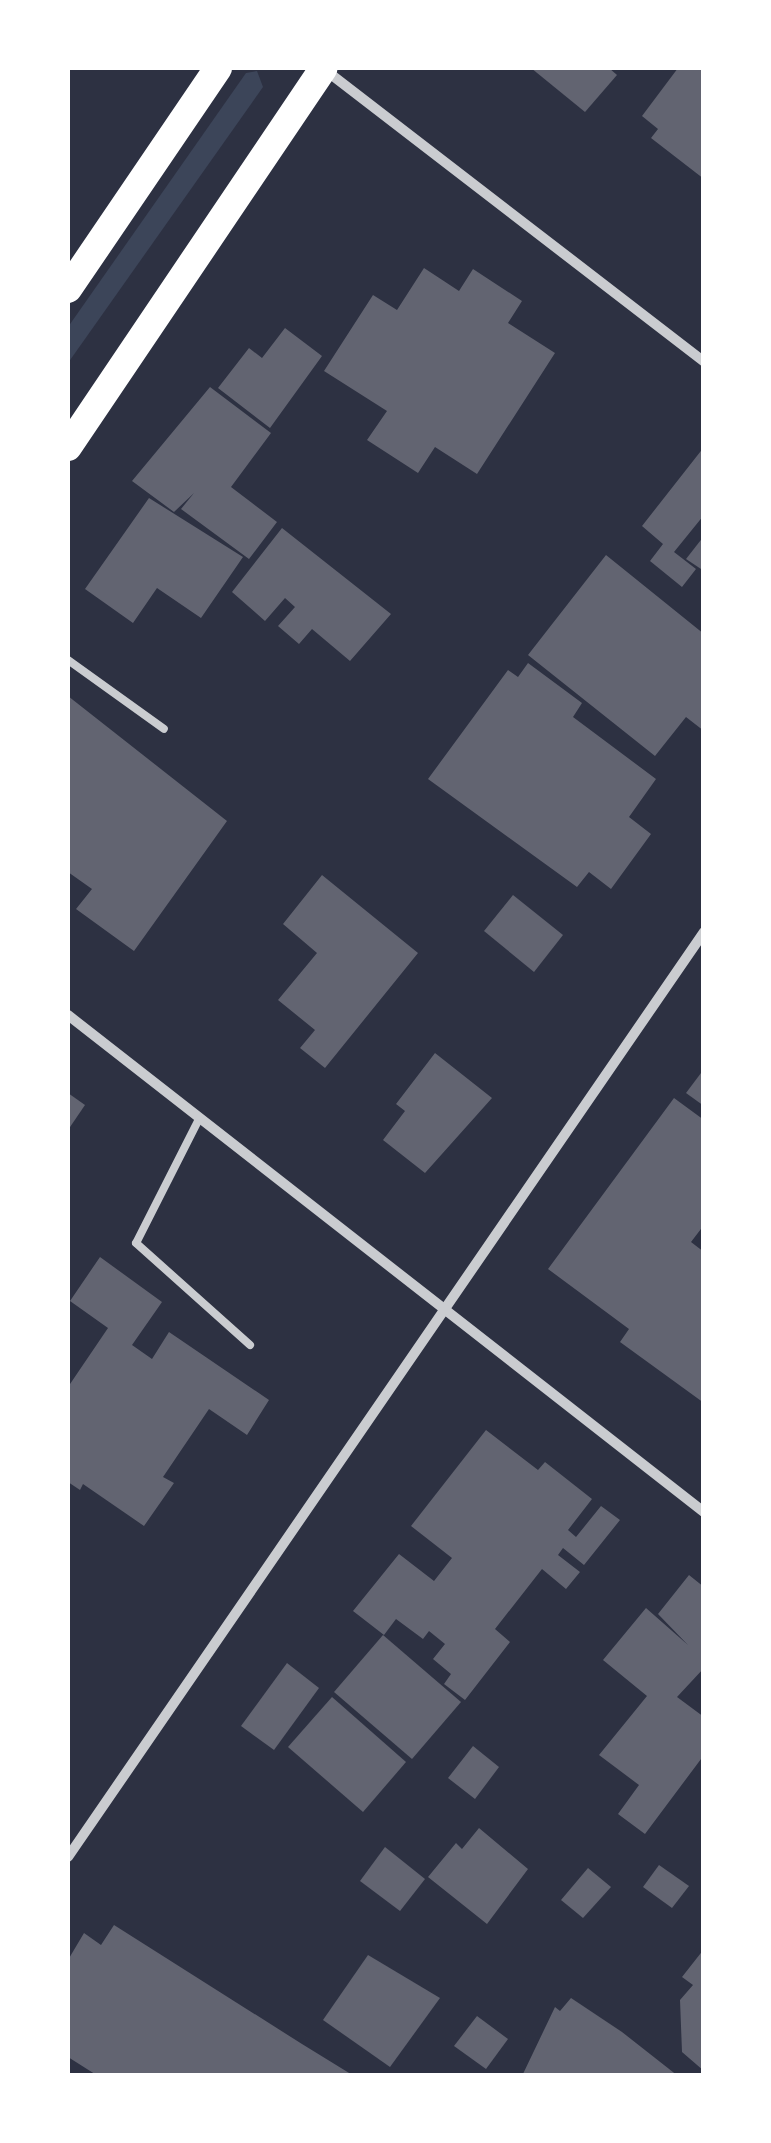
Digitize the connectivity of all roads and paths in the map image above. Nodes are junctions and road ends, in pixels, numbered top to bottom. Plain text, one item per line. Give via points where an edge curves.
1 (218, 68) edge
2 (323, 68) edge
3 (68, 289) edge
4 (704, 362) edge
5 (68, 447) edge
6 (68, 660) edge
7 (164, 729) dead end
8 (704, 932) edge
9 (68, 1014) edge
10 (199, 1118) junction
11 (440, 1307) junction
12 (250, 1345) dead end
13 (704, 1512) edge
14 (68, 1857) edge

1 - 3 highway
2 - 4 street
2 - 5 highway
6 - 7 lane
8 - 11 street
9 - 10 street
10 - 11 street
10 - 12 lane via 136,1243
11 - 13 street
11 - 14 street

